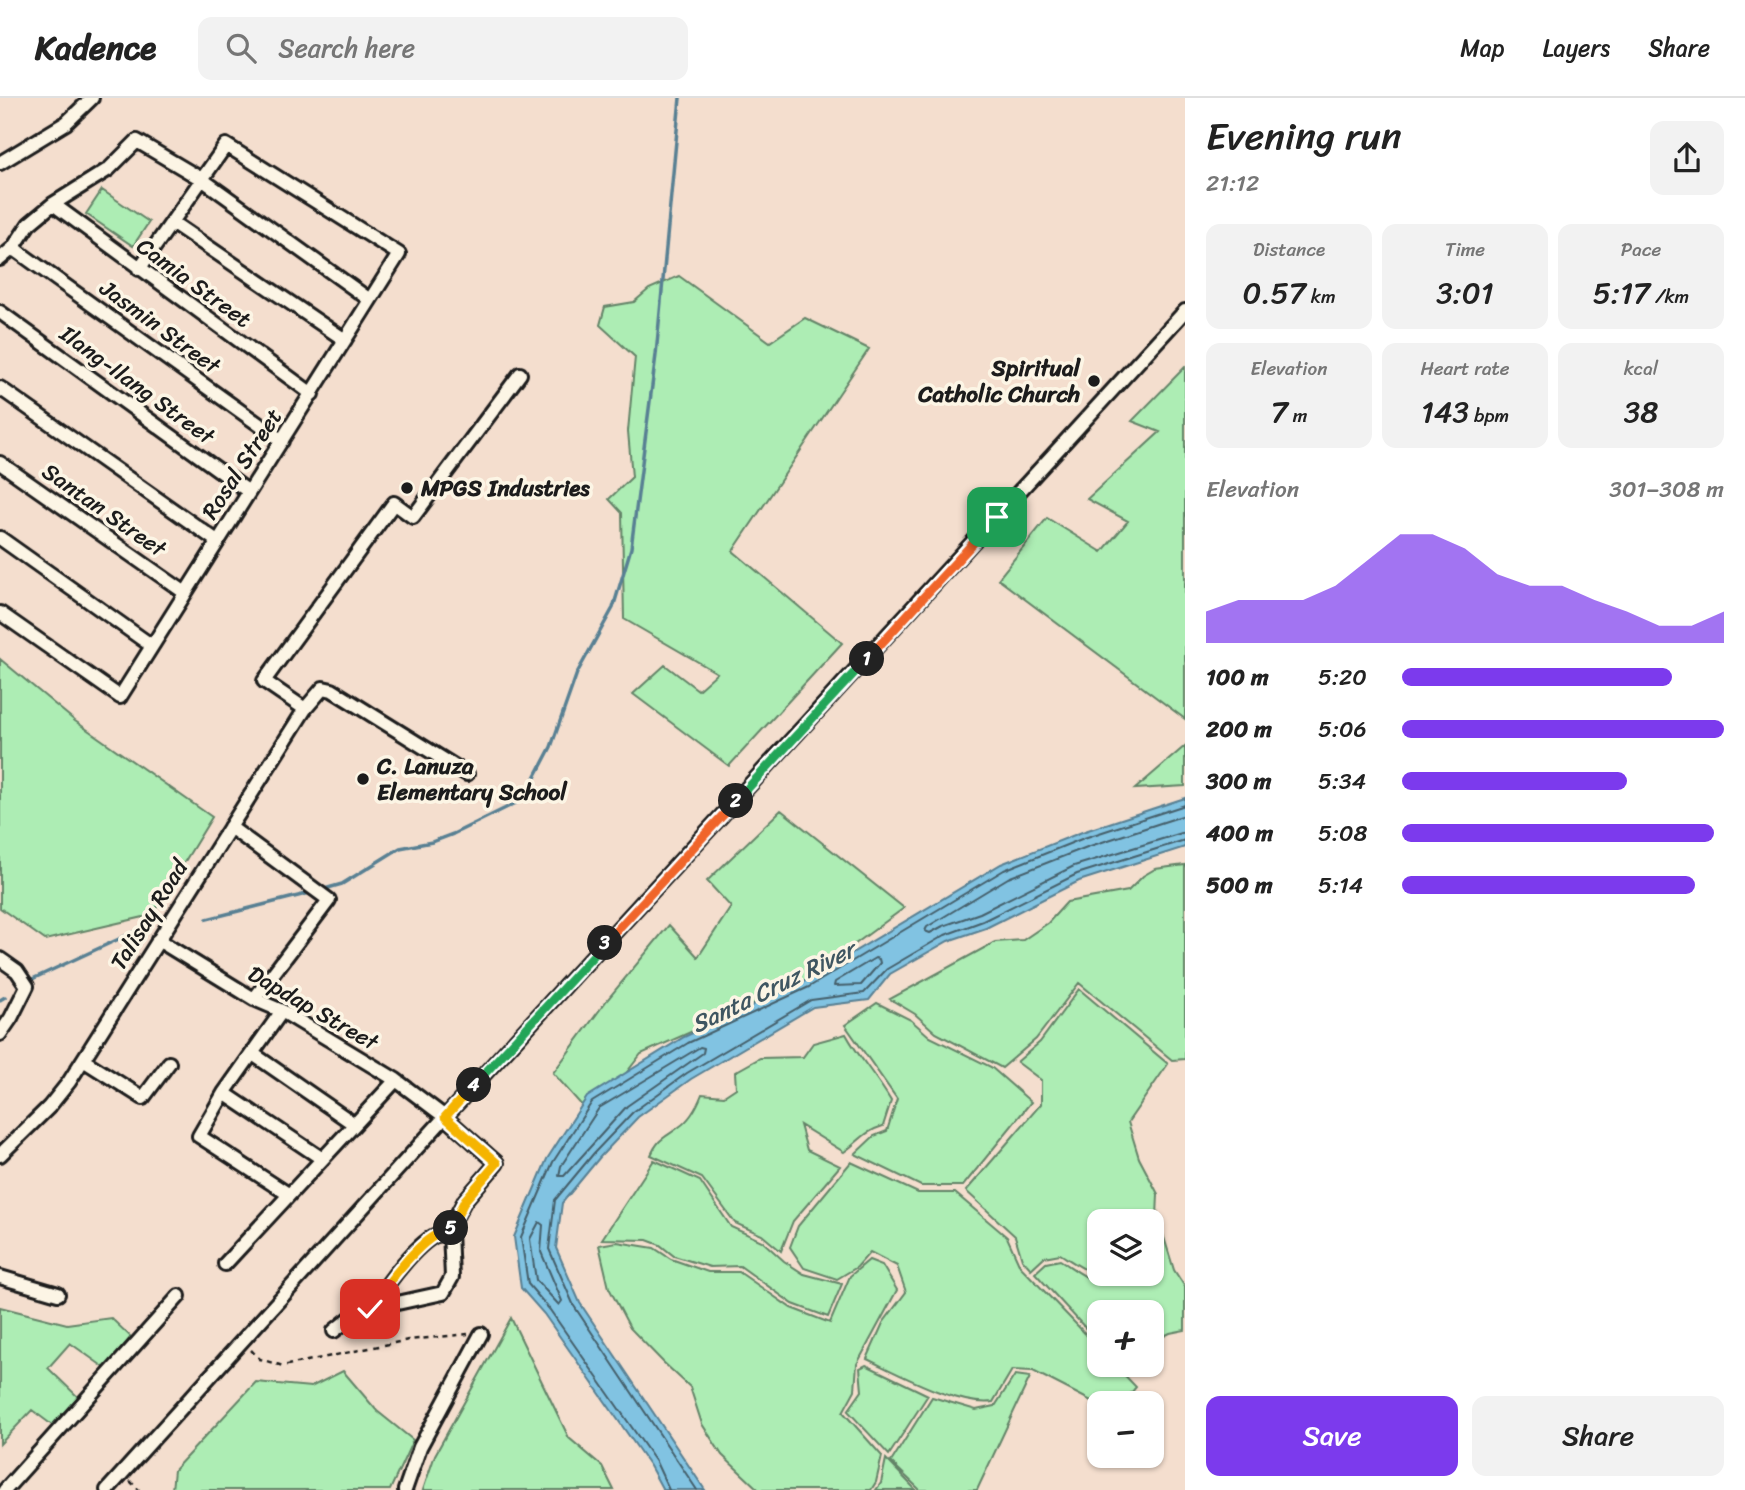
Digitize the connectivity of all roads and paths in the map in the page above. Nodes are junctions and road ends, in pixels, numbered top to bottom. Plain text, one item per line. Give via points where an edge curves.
1 (92, 98) edge
2 (0, 163) edge
3 (202, 180) junction
4 (53, 204) junction
5 (173, 223) junction
6 (13, 248) junction
7 (0, 259) edge
8 (139, 270) junction
9 (370, 300) junction
10 (1185, 311) edge
11 (0, 312) edge
12 (345, 340) junction
13 (520, 374) dead end
14 (0, 388) edge
15 (312, 394) junction
16 (282, 441) junction
17 (0, 463) edge
18 (249, 492) junction
19 (0, 538) edge
20 (217, 541) junction
21 (184, 592) junction
22 (0, 613) edge
23 (152, 646) junction
24 (305, 709) junction
25 (467, 774) dead end
26 (230, 827) junction
27 (158, 940) junction
28 (0, 959) edge
29 (254, 999) junction
30 (282, 1011) junction
31 (0, 1034) edge
32 (253, 1054) junction
33 (83, 1060) junction
34 (169, 1063) dead end
35 (396, 1080) junction
36 (224, 1093) junction
37 (445, 1117) junction
38 (354, 1124) junction
39 (0, 1155) edge
40 (321, 1158) junction
41 (288, 1194) junction
42 (450, 1231) junction
43 (225, 1264) dead end
44 (0, 1277) edge
45 (58, 1294) dead end
46 (179, 1296) dead end
47 (388, 1304) junction
48 (334, 1331) dead end
49 (481, 1334) joint
50 (232, 1352) junction
51 (5, 1490) edge
52 (107, 1490) edge
53 (405, 1490) edge

1 - 2 street via 66,123
3 - 4 street via 136,141 109,169
3 - 5 street
3 - 9 street
3 - 9 street, Rosal Street via 226,145 399,254
4 - 6 street via 29,225
4 - 8 street, Camia Street
5 - 8 street
5 - 12 street
6 - 7 street
6 - 16 street, Jasmin Street
8 - 15 street, Camia Street
9 - 12 street, Rosal Street
10 - 37 street
11 - 18 street, Ilang-Ilang Street
12 - 15 street, Rosal Street
13 - 24 street via 413,517 394,503 264,681
14 - 20 street
15 - 16 street, Rosal Street
16 - 18 street, Rosal Street
17 - 21 street, Santan Street
18 - 20 street, Rosal Street
19 - 23 street
20 - 21 street, Rosal Street
21 - 23 street, Rosal Street
22 - 23 street, Rosal Street via 120,697
24 - 25 street, Talisay Road via 323,688 332,690
24 - 26 street, Talisay Road
26 - 27 street, Talisay Road
26 - 29 street via 329,900
27 - 29 street, Dapdap Street
27 - 33 street, Talisay Road
28 - 31 street via 17,971 27,986
29 - 30 street, Dapdap Street
30 - 32 street
30 - 35 street, Dapdap Street
32 - 36 street
32 - 38 street
33 - 34 street via 143,1098
33 - 39 street, Talisay Road via 49,1107
35 - 37 street, Dapdap Street
35 - 38 street
36 - 40 street
36 - 41 street via 200,1136
37 - 42 street, Dapdap Street via 497,1163 465,1200
37 - 50 street
38 - 40 street
40 - 41 street
41 - 43 street
42 - 47 street via 423,1244 386,1286 380,1296
42 - 47 street via 452,1277 443,1293
44 - 45 street
46 - 51 street
47 - 48 street via 354,1315
49 - 50 path via 408,1340 283,1366 260,1359 245,1345
49 - 53 street via 420,1447
50 - 52 street

